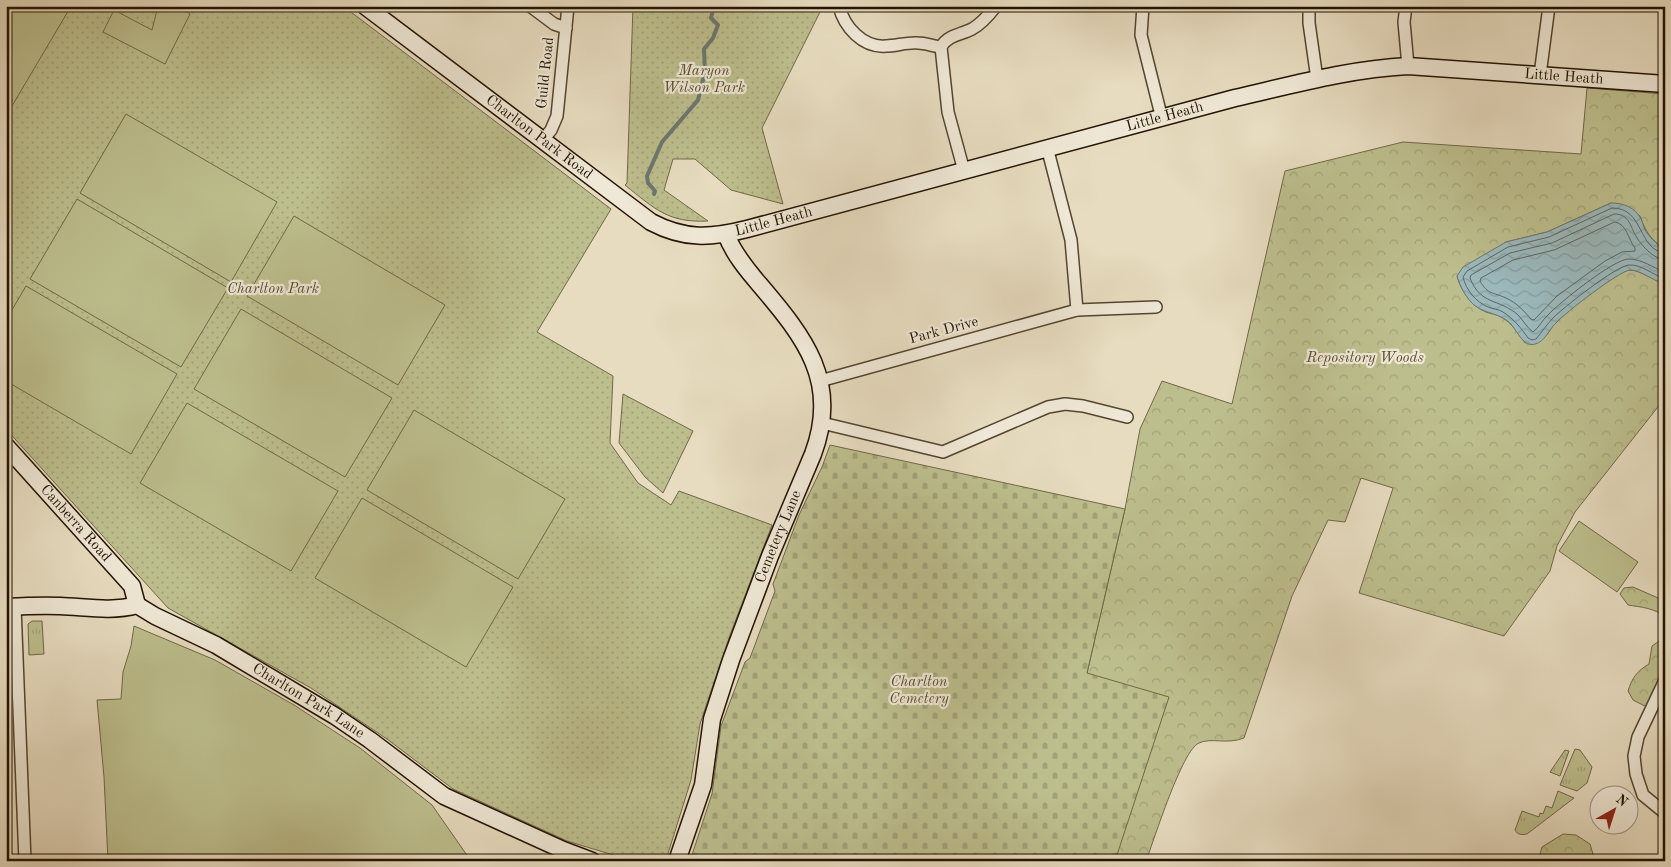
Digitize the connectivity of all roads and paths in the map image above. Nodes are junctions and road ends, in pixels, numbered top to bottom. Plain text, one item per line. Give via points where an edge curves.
1 (365, 6) edge
2 (530, 6) edge
3 (568, 6) edge
4 (839, 6) edge
5 (996, 6) edge
6 (1143, 6) edge
7 (1309, 6) edge
8 (1406, 6) edge
9 (1549, 6) edge
10 (566, 28) junction
11 (941, 47) junction
12 (1408, 66) junction
13 (1540, 75) junction
14 (1317, 79) junction
15 (1665, 84) edge
16 (1162, 119) junction
17 (544, 140) junction
18 (1047, 148) junction
19 (964, 171) junction
20 (726, 234) junction
21 (1156, 307) dead end
22 (1077, 310) junction
23 (820, 381) junction
24 (1127, 417) dead end
25 (822, 423) junction
26 (6, 446) edge
27 (137, 605) junction
28 (11, 607) edge
29 (1665, 680) edge
30 (1665, 813) edge
31 (25, 861) edge
32 (592, 861) edge
33 (677, 861) edge

1 - 17 street, Charlton Park Road
2 - 10 street via 554,24
3 - 10 street, Guild Road
4 - 11 street via 850,29 871,44 884,47 916,42
5 - 11 street via 982,22 944,41
6 - 16 street via 1141,35
7 - 14 street
8 - 12 street via 1404,22
9 - 13 street
10 - 17 street, Guild Road via 556,116
11 - 19 street via 948,112
12 - 13 street, Little Heath
12 - 14 street, Little Heath
13 - 15 street, Little Heath
14 - 16 street, Little Heath
16 - 18 street, Little Heath
17 - 20 street, Charlton Park Road via 651,222 688,236
18 - 19 street, Little Heath
18 - 22 street via 1071,240
19 - 20 street, Little Heath
20 - 23 street, Cemetery Lane via 749,271 802,338
21 - 22 street, Park Drive
22 - 23 street, Park Drive
23 - 25 street, Cemetery Lane
24 - 25 street via 1065,404 1048,408 943,452
25 - 33 street, Cemetery Lane via 813,454 730,660 712,719 703,785
26 - 27 street, Canberra Road via 132,586
27 - 28 street via 109,610
27 - 32 street, Charlton Park Lane via 216,645 321,707 444,796
28 - 31 street
29 - 30 street via 1638,737 1634,756 1643,795

